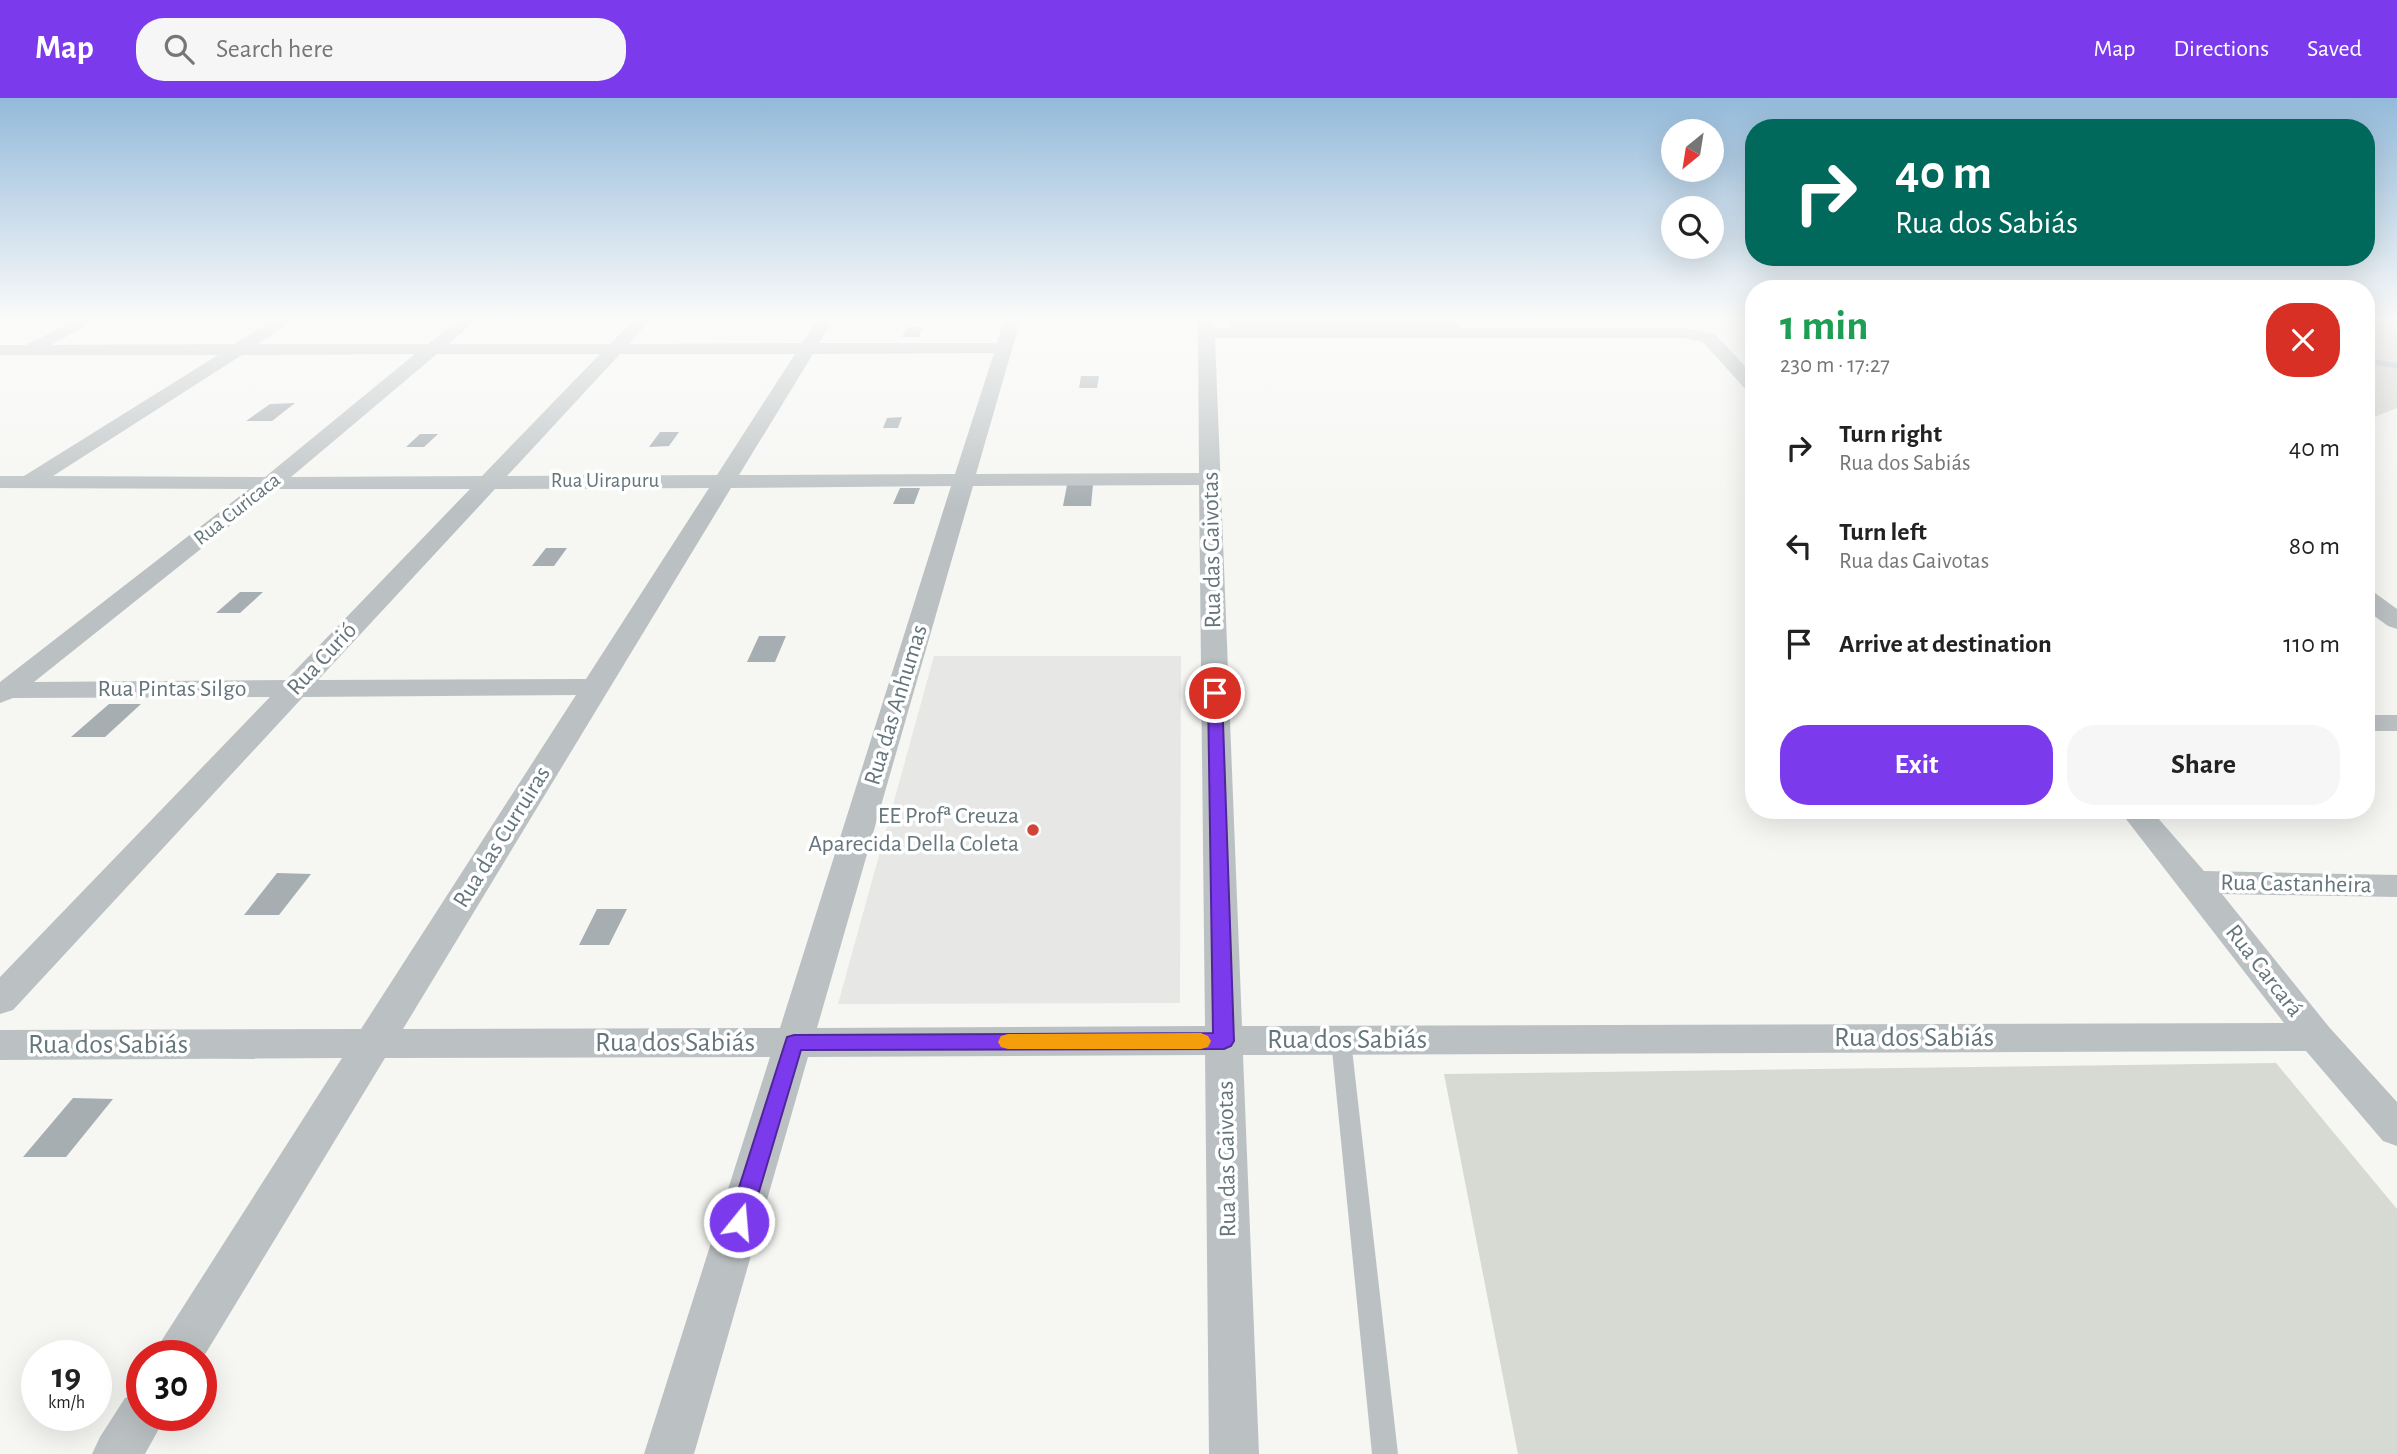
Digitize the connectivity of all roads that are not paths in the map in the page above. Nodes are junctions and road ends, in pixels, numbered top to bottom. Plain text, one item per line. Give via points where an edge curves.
1 (188, 381) edge
2 (392, 381) edge
3 (583, 381) edge
4 (786, 381) edge
5 (994, 381) edge
6 (1207, 381) edge
7 (964, 479) junction
8 (1210, 479) junction
9 (490, 480) junction
10 (725, 480) junction
11 (0, 482) edge
12 (28, 482) junction
13 (269, 484) junction
14 (0, 500) edge
15 (596, 687) junction
16 (295, 688) junction
17 (2, 692) edge
18 (2375, 723) edge
19 (2397, 723) edge
20 (2142, 819) edge
21 (2195, 882) junction
22 (2397, 886) edge
23 (0, 1000) edge
24 (2316, 1037) junction
25 (1341, 1040) junction
26 (1224, 1041) junction
27 (794, 1042) junction
28 (373, 1044) junction
29 (0, 1045) edge
30 (2392, 1118) edge
31 (188, 1340) edge
32 (132, 1431) edge
33 (117, 1454) edge
34 (669, 1454) edge
35 (1234, 1454) edge
36 (1385, 1454) edge

1 - 12 street
2 - 13 street, Rua Curicaca
3 - 9 street, Rua Curió
4 - 10 street, Rua das Curruiras
5 - 7 street, Rua das Anhumas
6 - 8 street, Rua das Gaivotas
7 - 8 street, Rua Uirapuru
7 - 10 street, Rua Uirapuru
7 - 27 street, Rua das Anhumas
8 - 26 street, Rua das Gaivotas
9 - 10 street, Rua Uirapuru
9 - 13 street, Rua Uirapuru
9 - 16 street, Rua Curió
10 - 15 street, Rua das Curruiras
11 - 12 street, Rua Uirapuru
12 - 13 street, Rua Uirapuru
12 - 14 street
13 - 17 street, Rua Curicaca
15 - 16 street, Rua Pintas Silgo
15 - 28 street, Rua das Curruiras
16 - 17 street, Rua Pintas Silgo
16 - 23 street, Rua Curió
18 - 19 street
20 - 21 street, Rua Carcará
21 - 22 street, Rua Castanheira
21 - 24 street, Rua Carcará
24 - 25 street, Rua dos Sabiás
24 - 30 street, Rua Carcará
25 - 26 street, Rua dos Sabiás
25 - 36 lane
26 - 27 street, Rua dos Sabiás
26 - 35 street, Rua das Gaivotas
27 - 28 street, Rua dos Sabiás
27 - 34 street, Rua das Anhumas
28 - 29 street, Rua dos Sabiás
28 - 31 street, Rua das Curruiras
32 - 33 street

